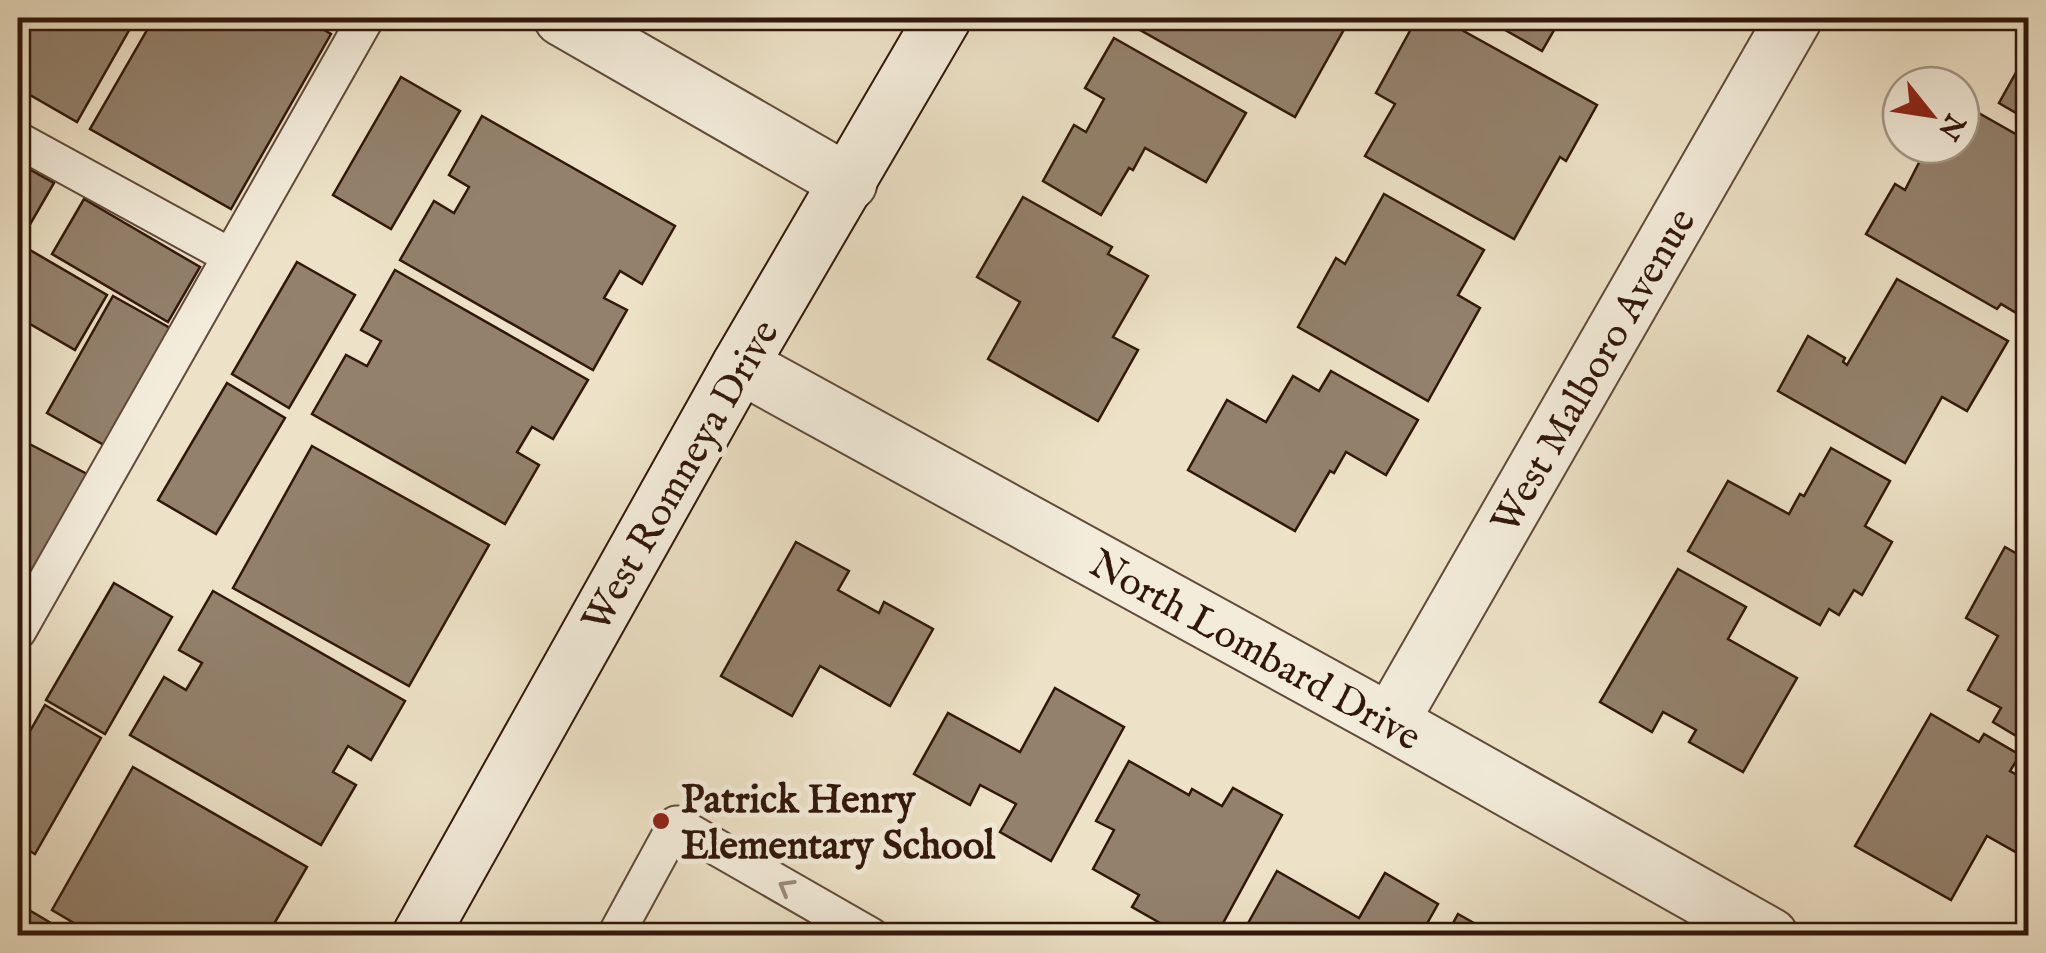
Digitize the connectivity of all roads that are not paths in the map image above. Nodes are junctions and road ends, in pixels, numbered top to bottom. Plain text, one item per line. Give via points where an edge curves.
1 (366, 18) edge
2 (562, 18) edge
3 (943, 18) edge
4 (1794, 18) edge
5 (18, 140) edge
6 (849, 182) junction
7 (230, 256) junction
8 (740, 365) junction
9 (18, 631) edge
10 (1390, 722) junction
11 (420, 936) edge
12 (615, 936) edge
13 (871, 936) edge
14 (1770, 936) edge

1 - 7 lane
2 - 6 street
3 - 6 street, West Romneya Drive
4 - 10 street, West Malboro Avenue
5 - 7 lane
6 - 8 street, West Romneya Drive
7 - 9 lane
8 - 10 street, North Lombard Drive
8 - 11 street, West Romneya Drive
10 - 14 street, North Lombard Drive
13 -> 12 lane via 676,824

